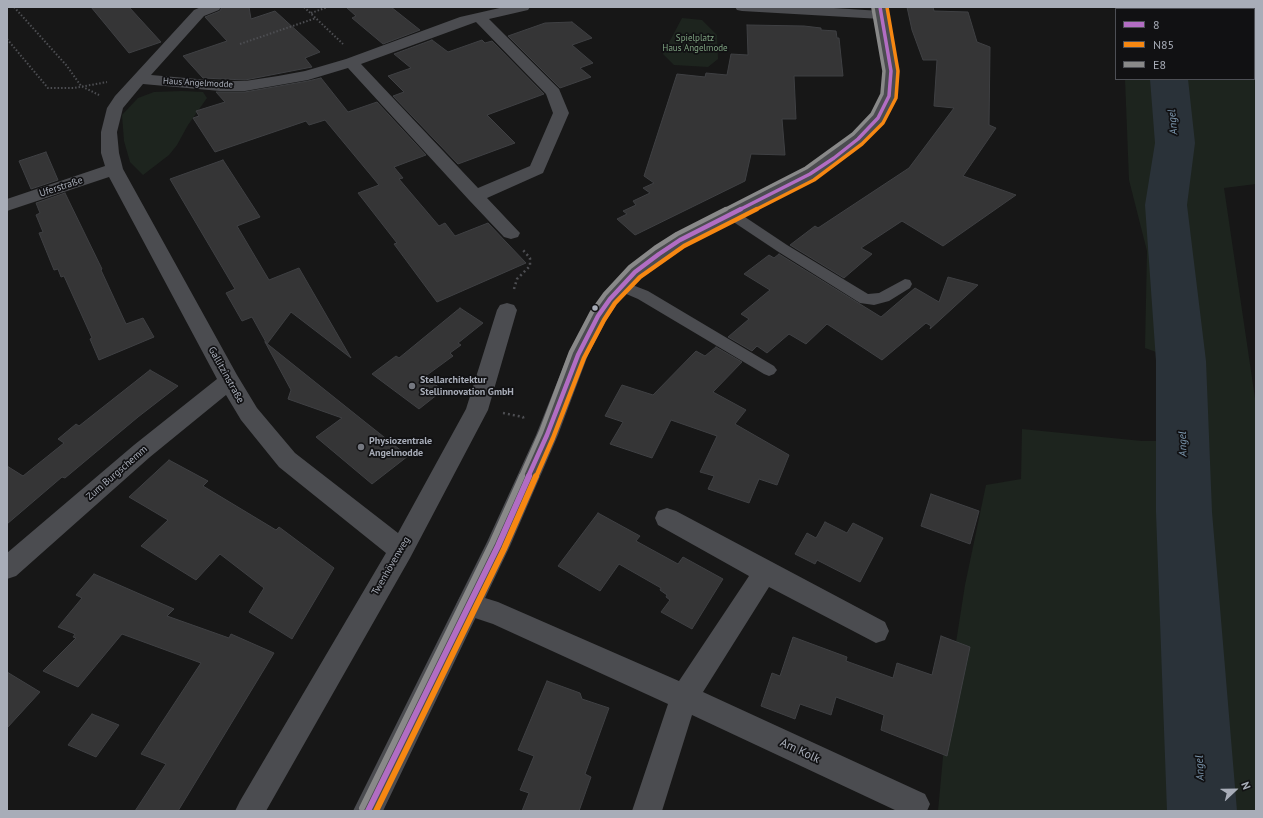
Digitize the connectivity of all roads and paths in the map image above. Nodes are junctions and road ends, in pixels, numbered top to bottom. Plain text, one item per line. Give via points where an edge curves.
1 (13, 7) edge
2 (214, 7) edge
3 (304, 7) edge
4 (328, 7) edge
5 (523, 7) edge
6 (742, 7) edge
7 (880, 11) edge
8 (311, 13) junction
9 (467, 15) edge
10 (316, 18) junction
11 (7, 39) edge
12 (240, 44) dead end
13 (355, 61) junction
14 (139, 79) junction
15 (112, 161) junction
16 (475, 196) junction
17 (7, 205) edge
18 (731, 214) junction
19 (511, 233) joint
20 (906, 284) dead end
21 (622, 286) junction
22 (507, 310) joint
23 (769, 370) dead end
24 (229, 381) junction
25 (477, 410) junction
26 (547, 435) junction
27 (667, 518) dead end
28 (401, 550) junction
29 (7, 568) edge
30 (765, 572) junction
31 (469, 606) junction
32 (876, 631) dead end
33 (684, 697) junction
34 (915, 804) dead end
35 (250, 811) edge
36 (368, 811) edge
37 (647, 811) edge

1 - 11 path via 68,66 81,86 48,88
2 - 14 street via 199,13
3 - 8 path
4 - 8 path
5 - 9 street, Haus Angelmodde
6 - 7 street
7 - 18 street via 891,72 889,96 878,118 858,139 810,174
8 - 10 path
9 - 13 street, Haus Angelmodde
9 - 16 street via 553,92 560,113 537,169
10 - 12 path
10 - 13 path
13 - 14 street, Haus Angelmodde via 308,75 246,86 194,85
13 - 16 street
14 - 15 street via 116,108 109,132
15 - 17 street, Uferstraße
15 - 24 street, Gallitzinstraße
16 - 19 street
18 - 20 lane via 865,298 884,298
18 - 21 street via 680,240 635,272
19 - 22 path via 530,258 530,266 517,279
21 - 23 lane via 643,295
21 - 26 street via 598,316 578,355
22 - 25 street, Twenhövenweg
24 - 28 street, Gallitzinstraße via 249,414 287,460
24 - 29 street, Zum Burgschemm via 142,451
25 - 26 path via 523,417 527,430
25 - 28 street, Twenhövenweg
26 - 31 street
27 - 30 street
28 - 35 street, Twenhövenweg
30 - 32 street
30 - 33 street
31 - 33 street, Am Kolk via 498,614
31 - 36 street
33 - 34 street, Am Kolk
33 - 37 street

